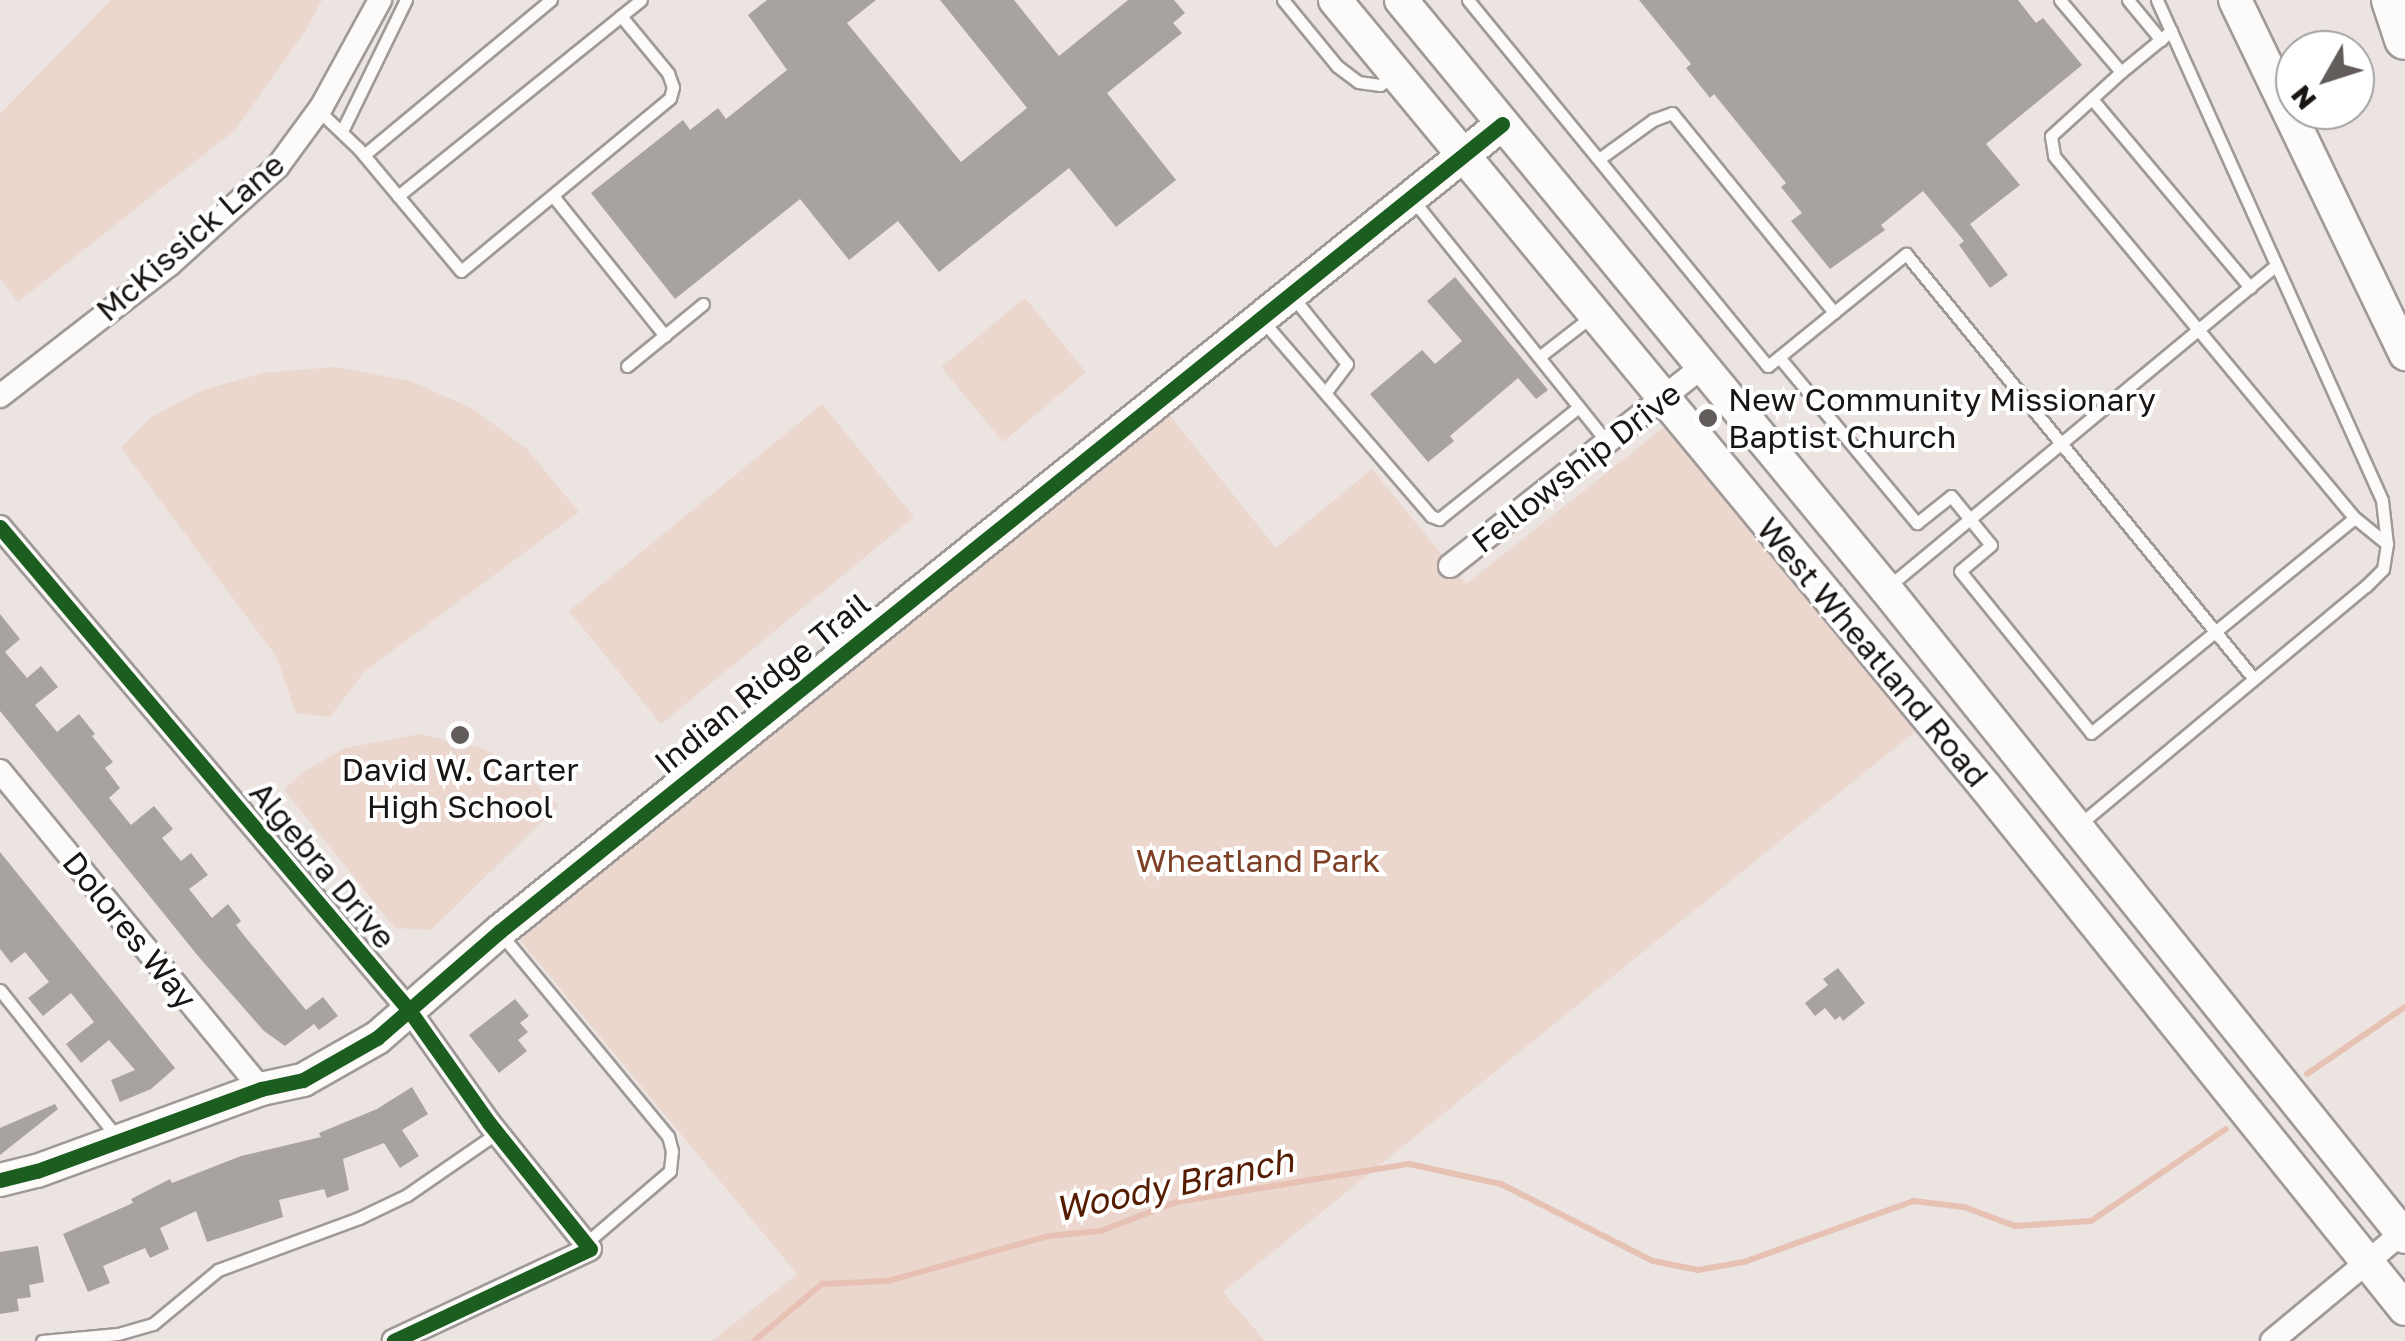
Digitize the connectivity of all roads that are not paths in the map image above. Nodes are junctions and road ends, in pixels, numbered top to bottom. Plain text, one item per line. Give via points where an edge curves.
1 (380, 0) edge
2 (406, 0) edge
3 (552, 0) edge
4 (641, 0) edge
5 (1283, 0) edge
6 (1335, 0) edge
7 (1401, 0) edge
8 (1468, 0) edge
9 (2060, 0) edge
10 (2128, 0) edge
11 (2157, 0) edge
12 (2235, 0) edge
13 (2392, 0) edge
14 (622, 16) junction
15 (2166, 35) junction
16 (2405, 39) edge
17 (2121, 72) junction
18 (1395, 74) junction
19 (2092, 99) junction
20 (319, 111) junction
21 (1502, 124) junction
22 (342, 131) junction
23 (364, 155) junction
24 (1461, 156) junction
25 (1599, 160) junction
26 (398, 196) junction
27 (553, 196) junction
28 (1410, 196) junction
29 (2276, 265) junction
30 (2250, 287) junction
31 (1289, 292) junction
32 (703, 304) dead end
33 (1834, 312) junction
34 (1594, 315) junction
35 (1259, 317) junction
36 (2201, 330) junction
37 (665, 336) junction
38 (2405, 354) edge
39 (1540, 357) junction
40 (1780, 357) junction
41 (628, 366) dead end
42 (1701, 368) junction
43 (1325, 393) junction
44 (0, 396) edge
45 (1664, 398) junction
46 (1579, 407) junction
47 (1608, 442) junction
48 (2061, 444) junction
49 (1969, 518) junction
50 (2355, 518) junction
51 (0, 526) edge
52 (2387, 544) junction
53 (1450, 566) dead end
54 (1886, 589) junction
55 (2216, 632) junction
56 (2254, 679) junction
57 (0, 771) edge
58 (2076, 826) junction
59 (2039, 856) junction
60 (499, 932) junction
61 (0, 990) edge
62 (410, 1010) junction
63 (260, 1088) junction
64 (497, 1132) junction
65 (118, 1140) junction
66 (0, 1180) edge
67 (2404, 1235) edge
68 (588, 1246) junction
69 (2368, 1266) junction
70 (2405, 1309) edge
71 (42, 1341) edge
72 (394, 1341) edge
73 (2272, 1341) edge

1 - 20 street, McKissick Lane
2 - 22 lane
3 - 23 lane
4 - 14 lane
5 - 18 lane via 1358,82 1380,85
6 - 18 main road, West Wheatland Road
7 - 21 main road, West Wheatland Road
8 - 25 lane
9 - 17 lane
10 - 15 lane
11 - 15 lane
12 - 38 main road
13 - 16 highway
14 - 26 lane
14 - 27 lane via 668,73 670,98
15 - 17 lane
15 - 29 lane
17 - 19 lane
18 - 24 main road, West Wheatland Road
19 - 30 lane
19 - 36 lane via 2050,136 2054,156
20 - 22 lane
20 - 44 street, McKissick Lane via 278,166 169,265
21 - 24 main road, Indian Ridge Trail
21 - 42 main road, West Wheatland Road
22 - 23 lane
23 - 26 lane
24 - 28 main road, Indian Ridge Trail
24 - 34 main road, West Wheatland Road
25 - 33 lane via 1672,113
25 - 40 lane via 1768,366
26 - 27 lane via 460,271
27 - 37 lane
28 - 31 main road, Indian Ridge Trail
28 - 39 lane
29 - 30 lane
29 - 52 lane via 2382,500
30 - 36 lane
31 - 35 main road, Indian Ridge Trail
31 - 43 lane via 1347,364
32 - 37 lane
33 - 40 lane
33 - 48 lane via 1906,254
34 - 39 lane
34 - 45 main road, West Wheatland Road
35 - 43 lane
35 - 60 main road, Indian Ridge Trail
36 - 48 lane
36 - 50 lane
37 - 41 lane
39 - 46 lane
40 - 49 lane via 1917,523 1951,496
42 - 45 street, Fellowship Drive
42 - 54 main road, West Wheatland Road
43 - 46 lane via 1439,519
45 - 47 street, Fellowship Drive
45 - 59 main road, West Wheatland Road
46 - 47 lane
47 - 53 street, Fellowship Drive
48 - 49 lane
48 - 55 lane
49 - 54 lane
49 - 55 lane via 1991,545 1960,572 2090,732
50 - 52 lane
50 - 55 lane
51 - 62 street, Algebra Drive
52 - 56 lane via 2383,569
54 - 58 main road, West Wheatland Road
55 - 56 lane
56 - 58 lane
57 - 63 street, Dolores Way
58 - 59 main road
58 - 67 main road, West Wheatland Road
59 - 69 main road, West Wheatland Road
60 - 62 main road, Indian Ridge Trail
60 - 68 lane via 668,1136 670,1170
61 - 65 lane
62 - 63 main road, Indian Ridge Trail via 345,1060 303,1080
62 - 64 street, Algebra Drive
63 - 65 main road, Indian Ridge Trail
64 - 68 street, Algebra Drive
64 - 71 lane via 391,1202 218,1270 153,1324
65 - 66 main road, Indian Ridge Trail
67 - 69 street
68 - 72 street
69 - 70 main road, West Wheatland Road
69 - 73 street

